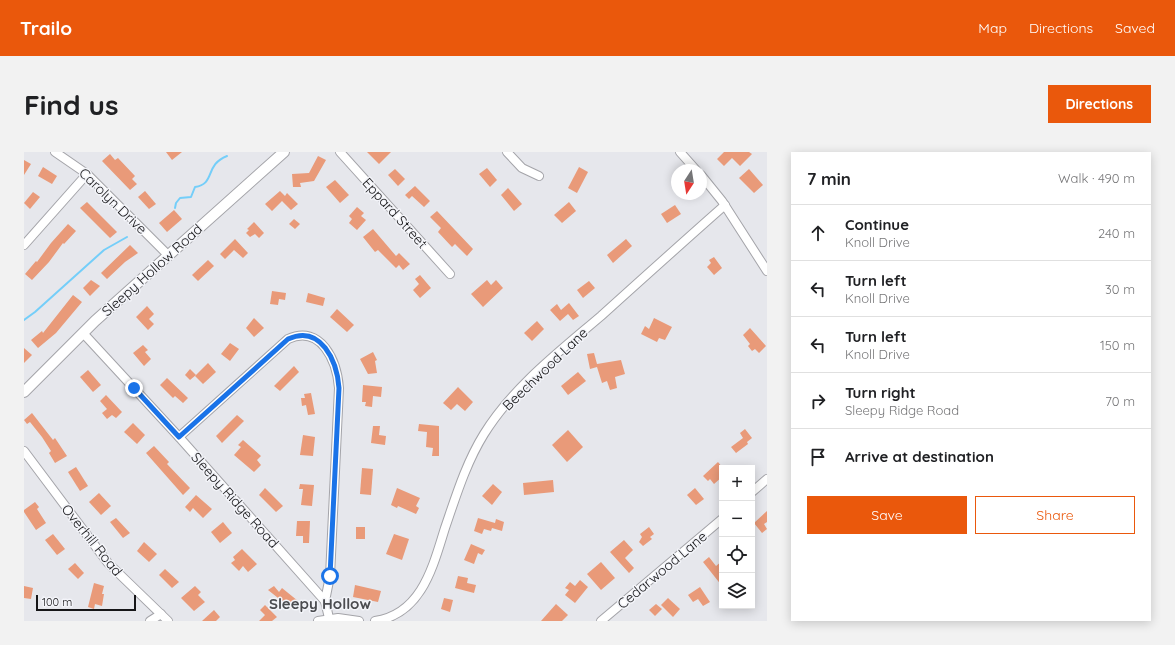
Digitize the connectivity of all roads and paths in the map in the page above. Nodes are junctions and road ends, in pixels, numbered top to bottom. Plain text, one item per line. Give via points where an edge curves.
1 (55, 152) edge
2 (284, 152) edge
3 (340, 152) edge
4 (506, 152) edge
5 (680, 152) edge
6 (691, 164) edge
7 (87, 174) junction
8 (539, 176) dead end
9 (707, 182) edge
10 (725, 204) junction
11 (24, 245) edge
12 (168, 255) junction
13 (767, 271) edge
14 (450, 274) dead end
15 (83, 333) junction
16 (24, 392) edge
17 (179, 437) junction
18 (24, 452) edge
19 (767, 479) edge
20 (755, 489) edge
21 (719, 522) edge
22 (325, 601) junction
23 (161, 614) junction
24 (329, 618) junction
25 (150, 621) edge
26 (168, 621) edge
27 (318, 621) edge
28 (359, 621) edge
29 (375, 621) edge
30 (602, 621) edge

1 - 7 street, Carolyn Drive
2 - 12 main road, Sleepy Hollow Road
3 - 14 street, Eppard Street
4 - 8 street via 522,168
5 - 6 street
7 - 11 street
7 - 12 street, Carolyn Drive
9 - 10 street
10 - 13 street
10 - 29 street, Beechwood Lane via 506,404 485,433 467,466 424,588 400,613
12 - 15 main road, Sleepy Hollow Road
15 - 16 main road, Sleepy Hollow Road
15 - 17 street, Sleepy Ridge Road
17 - 22 street, Sleepy Ridge Road
17 - 22 street via 288,339 305,335 320,342 335,365 339,388 330,576
18 - 23 street, Overhill Road via 108,563
19 - 20 street
21 - 30 street, Cedarwood Lane
22 - 24 street, Sleepy Ridge Road
23 - 25 street
23 - 26 street, Overhill Road
24 - 27 street
24 - 28 street

